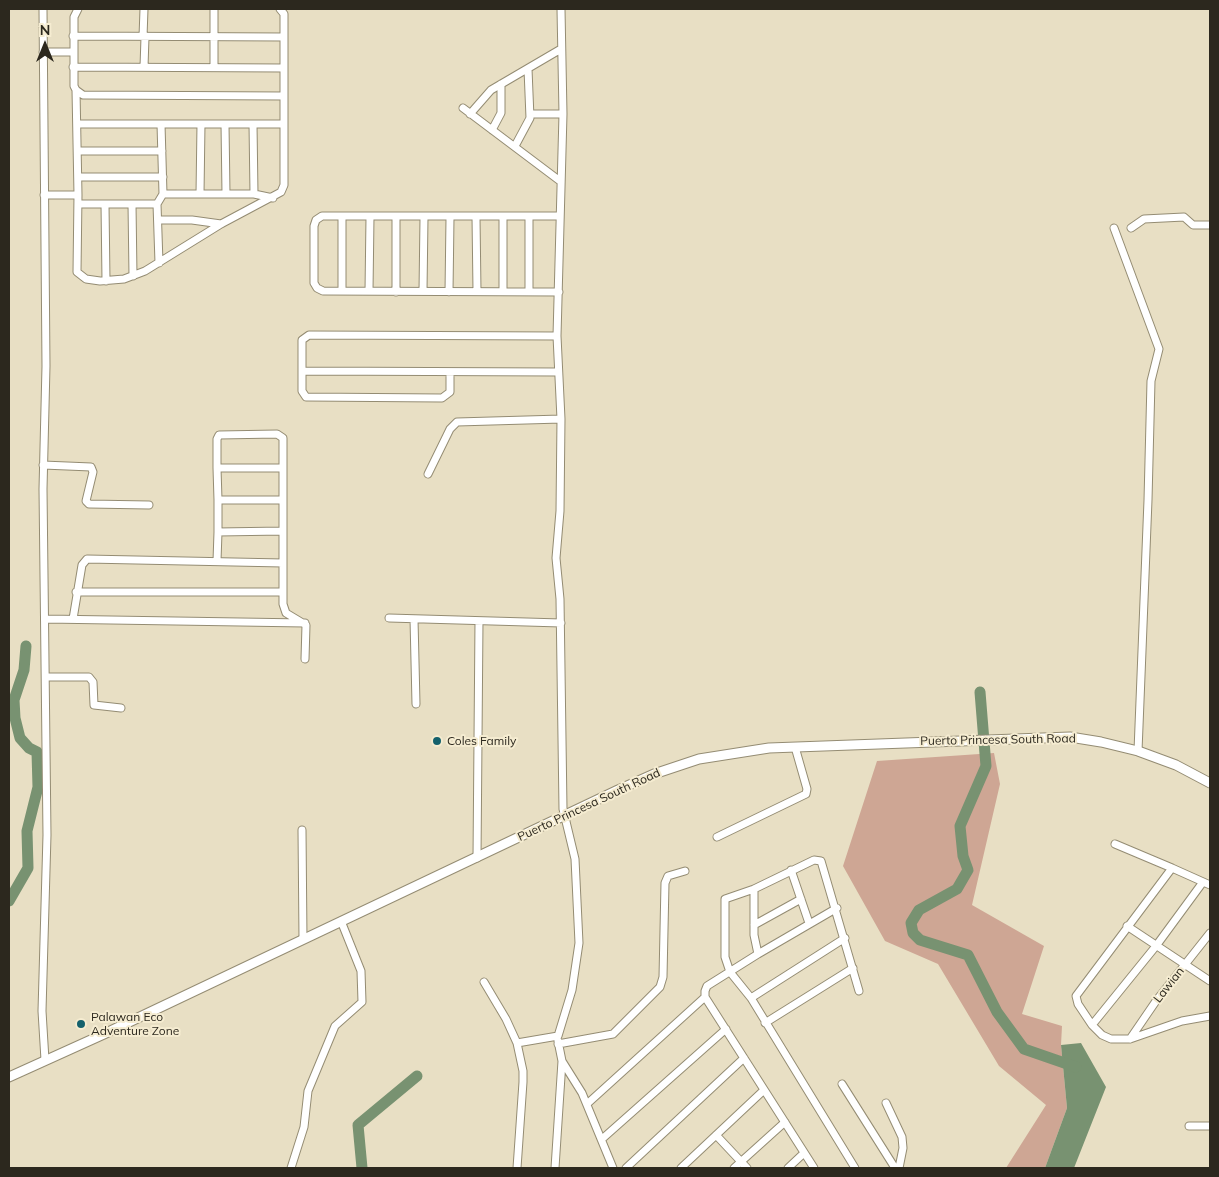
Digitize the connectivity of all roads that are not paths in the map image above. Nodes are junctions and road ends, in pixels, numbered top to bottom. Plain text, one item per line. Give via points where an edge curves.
1 (43, 9) edge
2 (78, 9) edge
3 (144, 9) edge
4 (214, 9) edge
5 (280, 9) edge
6 (561, 9) edge
7 (73, 36) junction
8 (144, 37) junction
9 (214, 37) junction
10 (284, 37) junction
11 (561, 49) junction
12 (43, 52) junction
13 (74, 52) junction
14 (73, 67) junction
15 (144, 67) junction
16 (214, 67) junction
17 (284, 68) junction
18 (528, 69) junction
19 (501, 84) junction
20 (76, 90) junction
21 (284, 96) junction
22 (462, 108) dead end
23 (470, 114) junction
24 (531, 114) junction
25 (563, 114) junction
26 (77, 124) junction
27 (161, 124) junction
28 (201, 124) junction
29 (225, 124) junction
30 (253, 124) junction
31 (284, 124) junction
32 (492, 130) junction
33 (514, 146) junction
34 (78, 151) junction
35 (162, 151) junction
36 (78, 177) junction
37 (163, 177) junction
38 (560, 181) junction
39 (163, 194) junction
40 (200, 194) junction
41 (226, 194) junction
42 (254, 194) junction
43 (44, 195) junction
44 (78, 195) junction
45 (273, 198) junction
46 (78, 204) junction
47 (105, 204) junction
48 (132, 204) junction
49 (157, 204) junction
50 (560, 216) junction
51 (342, 217) junction
52 (370, 217) junction
53 (503, 217) junction
54 (530, 217) junction
55 (396, 218) junction
56 (424, 218) junction
57 (450, 218) junction
58 (476, 218) junction
59 (158, 220) junction
60 (221, 224) junction
61 (1210, 225) edge
62 (1114, 228) dead end
63 (1131, 228) dead end
64 (159, 263) junction
65 (133, 276) junction
66 (106, 281) junction
67 (342, 291) junction
68 (370, 291) junction
69 (423, 291) junction
70 (478, 291) junction
71 (503, 291) junction
72 (529, 291) junction
73 (396, 292) junction
74 (449, 292) junction
75 (559, 292) junction
76 (557, 336) junction
77 (302, 371) junction
78 (558, 372) junction
79 (450, 374) junction
80 (561, 419) junction
81 (43, 465) junction
82 (217, 468) junction
83 (283, 468) junction
84 (428, 474) dead end
85 (218, 500) junction
86 (283, 500) junction
87 (149, 505) dead end
88 (284, 531) junction
89 (218, 532) junction
90 (217, 561) junction
91 (283, 563) junction
92 (76, 592) junction
93 (283, 592) junction
94 (389, 618) dead end
95 (46, 619) junction
96 (72, 619) junction
97 (414, 619) junction
98 (479, 621) junction
99 (305, 623) junction
100 (561, 623) junction
101 (305, 659) dead end
102 (46, 677) junction
103 (416, 704) dead end
104 (121, 708) dead end
105 (796, 747) junction
106 (1138, 751) junction
107 (1210, 783) edge
108 (564, 816) junction
109 (302, 830) dead end
110 (717, 837) dead end
111 (1115, 844) dead end
112 (477, 858) junction
113 (1172, 868) junction
114 (792, 870) junction
115 (685, 872) dead end
116 (1207, 884) edge
117 (754, 889) junction
118 (800, 899) junction
119 (836, 908) junction
120 (341, 922) junction
121 (809, 923) junction
122 (754, 925) junction
123 (1127, 926) junction
124 (1210, 933) edge
125 (845, 938) junction
126 (303, 939) junction
127 (1156, 946) junction
128 (758, 954) junction
129 (1185, 965) junction
130 (853, 968) junction
131 (730, 972) junction
132 (1210, 981) edge
133 (484, 982) dead end
134 (860, 991) dead end
135 (705, 997) junction
136 (751, 998) junction
137 (1210, 1016) edge
138 (766, 1023) junction
139 (1092, 1025) junction
140 (726, 1029) junction
141 (558, 1036) junction
142 (1130, 1039) junction
143 (517, 1044) junction
144 (558, 1044) junction
145 (744, 1058) junction
146 (45, 1060) junction
147 (562, 1061) junction
148 (9, 1077) edge
149 (842, 1084) dead end
150 (764, 1090) junction
151 (886, 1103) dead end
152 (587, 1104) junction
153 (785, 1122) junction
154 (1189, 1126) dead end
155 (1210, 1126) edge
156 (716, 1135) junction
157 (602, 1139) junction
158 (804, 1153) junction
159 (741, 1162) junction
160 (684, 1167) edge
161 (291, 1168) edge
162 (516, 1168) edge
163 (555, 1168) edge
164 (613, 1168) edge
165 (626, 1168) edge
166 (734, 1168) edge
167 (747, 1168) edge
168 (788, 1168) edge
169 (814, 1168) edge
170 (855, 1168) edge
171 (895, 1168) edge
172 (899, 1168) edge

1 - 12 street
2 - 7 street via 74,14
3 - 8 street
4 - 9 street
5 - 10 street via 284,14
6 - 11 street
7 - 8 street
7 - 13 street
8 - 9 street
8 - 15 street
9 - 10 street
9 - 16 street
10 - 17 street
11 - 18 street
11 - 25 street
12 - 13 street
12 - 43 street
13 - 14 street
14 - 15 street
14 - 20 street
15 - 16 street
16 - 17 street
17 - 21 street
18 - 19 street
18 - 24 street
19 - 23 street via 486,94
19 - 32 street via 501,114
20 - 21 street via 86,96
20 - 26 street
21 - 31 street
22 - 23 street
23 - 32 street
24 - 25 street
24 - 33 street via 528,126
25 - 38 street
26 - 27 street
26 - 34 street
27 - 28 street
27 - 35 street
28 - 29 street
28 - 40 street
29 - 30 street
29 - 41 street
30 - 31 street
30 - 42 street
31 - 45 street via 284,185
32 - 33 street
33 - 38 street
34 - 35 street
34 - 36 street
35 - 37 street
36 - 37 street
36 - 44 street
37 - 39 street
38 - 50 street
39 - 40 street
39 - 49 street
40 - 41 street
41 - 42 street
42 - 45 street
43 - 44 street
43 - 81 street via 46,366
44 - 46 street
45 - 60 street
46 - 47 street
46 - 66 street via 77,272 86,279
47 - 48 street
47 - 66 street
48 - 49 street
48 - 65 street
49 - 59 street
50 - 54 street
50 - 75 street
51 - 52 street
51 - 67 street
51 - 67 street via 322,216 314,226 315,286 323,291
52 - 55 street
52 - 68 street
53 - 54 street
53 - 58 street
53 - 71 street
54 - 72 street
55 - 56 street
55 - 73 street
56 - 57 street
56 - 69 street
57 - 58 street
57 - 74 street
58 - 70 street
59 - 60 street
59 - 64 street
60 - 64 street
61 - 63 street via 1193,225 1184,217 1144,219
62 - 106 street via 1159,349 1151,381
64 - 65 street
65 - 66 street
67 - 68 street
68 - 73 street
69 - 73 street
69 - 74 street
70 - 71 street
70 - 74 street
71 - 72 street
72 - 75 street
75 - 76 street
76 - 77 street via 309,335 302,340
76 - 78 street
77 - 79 street
77 - 79 street via 302,393 309,397 442,398 450,392
78 - 79 street
78 - 80 street
80 - 84 street via 457,422 450,429
80 - 100 street via 556,558
81 - 87 street via 91,467 93,472 86,501 89,504
81 - 95 street
82 - 83 street
82 - 83 street via 217,436 249,434 282,436
82 - 85 street
83 - 86 street
85 - 86 street
85 - 89 street
86 - 88 street
88 - 89 street
88 - 91 street
89 - 90 street
90 - 91 street
90 - 92 street via 87,559 82,564
91 - 93 street
92 - 93 street
92 - 96 street
93 - 99 street via 286,613
94 - 97 street
95 - 96 street
95 - 102 street
96 - 99 street
97 - 98 street
97 - 103 street
98 - 100 street
98 - 112 street
99 - 101 street
100 - 108 street
102 - 104 street via 89,677 93,682 94,705
102 - 146 street via 47,835 42,1011
105 - 106 main road, Puerto Princesa South Road via 1070,737
105 - 108 main road, Puerto Princesa South Road via 742,751 699,759 654,774
105 - 110 street via 806,794
106 - 107 main road, Puerto Princesa South Road via 1176,765
108 - 112 main road, Puerto Princesa South Road
108 - 141 street via 575,859 579,943 572,990
109 - 126 street
111 - 113 street
112 - 120 main road, Puerto Princesa South Road
113 - 116 street
113 - 123 street
114 - 117 street
114 - 118 street
114 - 119 street via 814,860 821,861
115 - 144 street via 668,876 665,883 663,977 660,987 613,1034
116 - 127 street
117 - 122 street
117 - 131 street via 724,902 725,957
118 - 121 street
118 - 122 street
119 - 121 street
119 - 125 street
120 - 126 main road, Puerto Princesa South Road
120 - 161 street via 361,971 362,1002 335,1026 306,1099 304,1127
121 - 128 street
122 - 128 street
123 - 127 street
123 - 139 street via 1077,993 1077,1002
124 - 129 street, Lawian
125 - 130 street
125 - 136 street
126 - 146 main road, Puerto Princesa South Road
127 - 129 street
127 - 139 street
128 - 131 street
129 - 132 street
129 - 142 street, Lawian
130 - 134 street
130 - 138 street
131 - 135 street via 707,986
131 - 136 street
133 - 143 street
135 - 140 street
135 - 152 street
136 - 138 street
137 - 142 street via 1182,1021
138 - 170 street
139 - 142 street via 1106,1037
140 - 145 street
140 - 157 street
141 - 143 street
141 - 144 street
143 - 162 street via 523,1082
144 - 147 street
145 - 150 street
145 - 165 street
146 - 148 main road, Puerto Princesa South Road
147 - 152 street
147 - 163 street
149 - 171 street
150 - 153 street
150 - 156 street
151 - 172 street via 902,1137
152 - 157 street
153 - 158 street
153 - 159 street
154 - 155 street
156 - 159 street
156 - 160 street
157 - 164 street
158 - 168 street
158 - 169 street
159 - 166 street
159 - 167 street

